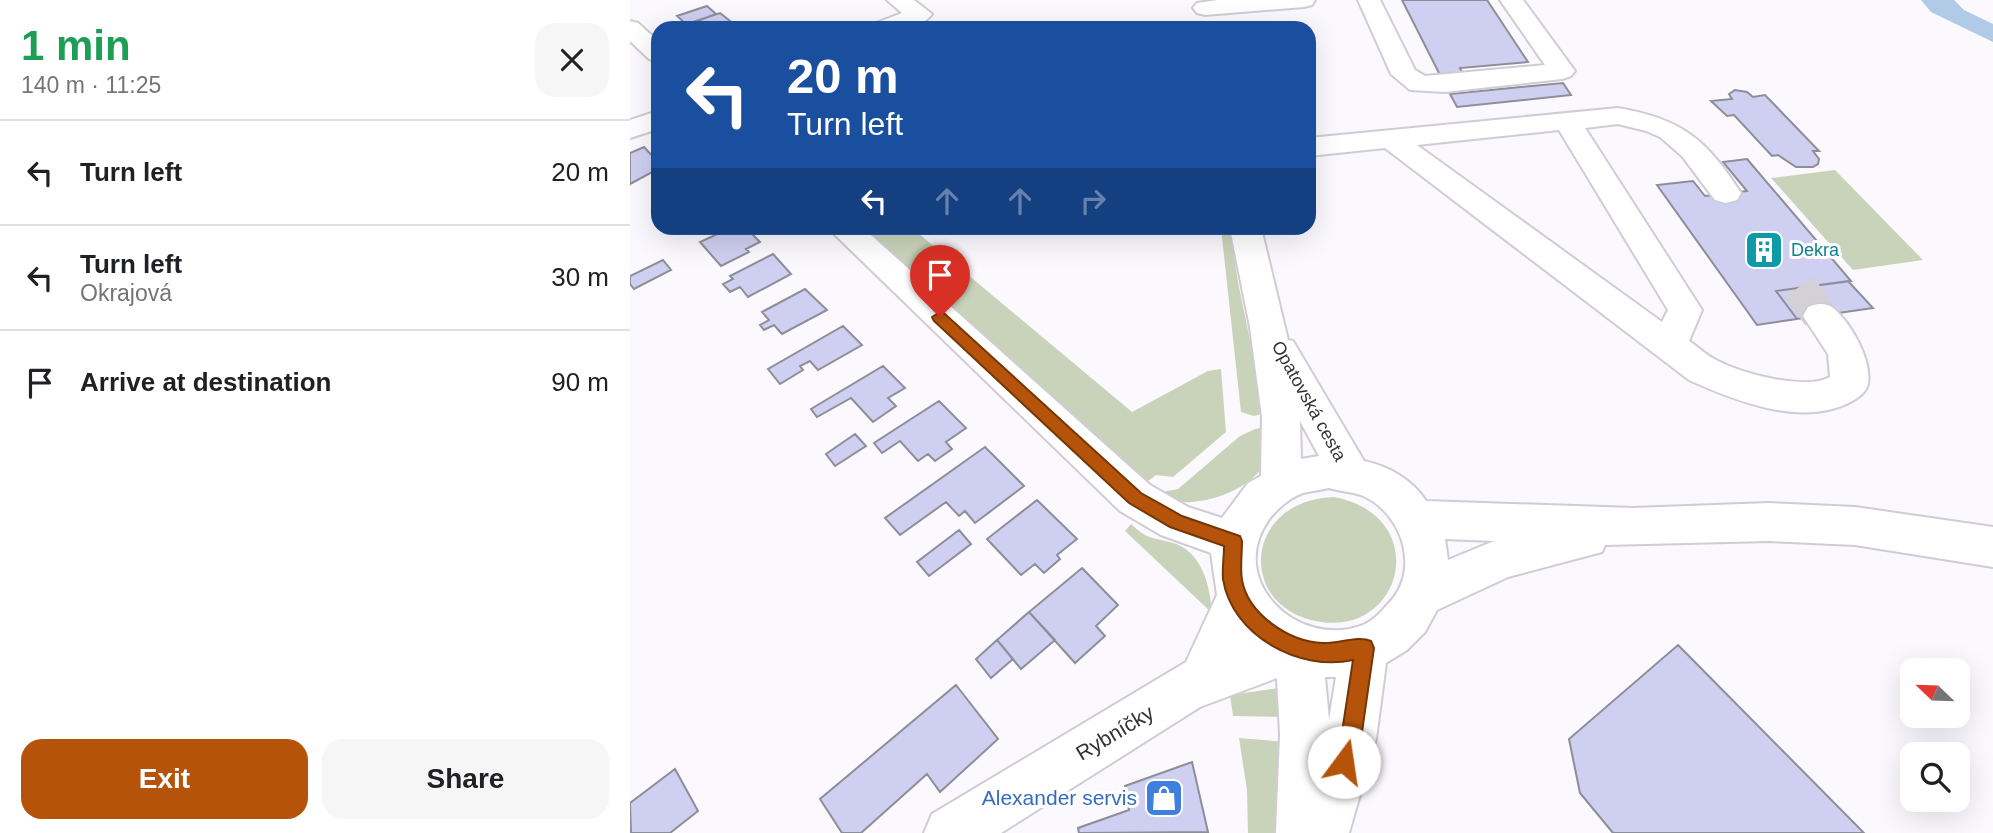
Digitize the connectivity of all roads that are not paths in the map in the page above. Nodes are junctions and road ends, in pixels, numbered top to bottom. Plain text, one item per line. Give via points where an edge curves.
1 (898, 0) edge
2 (1304, 0) edge
3 (1369, 0) edge
4 (1511, 0) edge
5 (1206, 12) edge
6 (902, 21) edge
7 (630, 28) edge
8 (651, 48) edge
9 (1567, 121) junction
10 (651, 122) edge
11 (630, 130) edge
12 (1391, 139) junction
13 (1316, 146) edge
14 (1726, 193) dead end
15 (852, 235) edge
16 (1248, 235) edge
17 (1820, 316) tunnel mouth
18 (1268, 327) junction
19 (1669, 345) junction
20 (1350, 474) junction
21 (1280, 483) junction
22 (1415, 519) junction
23 (1633, 527) junction
24 (1233, 541) junction
25 (1993, 547) edge
26 (1422, 594) junction
27 (1239, 598) junction
28 (1364, 648) junction
29 (1298, 649) junction
30 (1203, 680) junction
31 (951, 833) edge
32 (1303, 833) edge
33 (1322, 833) edge

1 - 6 street via 920,14
2 - 5 street
3 - 4 street via 1404,74 1419,84 1562,72
7 - 8 street
9 - 12 street
9 - 14 street via 1618,116 1646,120 1673,131
9 - 19 street via 1685,310
10 - 11 street
12 - 13 street
12 - 19 street
15 - 24 street via 1135,498 1176,522
16 - 18 street, Opatovská cesta
17 - 19 street via 1846,351 1849,384 1829,396 1787,396 1737,385 1702,370
18 - 20 street, Opatovská cesta
18 - 21 street, Opatovská cesta via 1281,417
20 - 21 street via 1326,472
20 - 22 street via 1387,490
21 - 24 street via 1259,498
22 - 23 street
22 - 26 street via 1427,555
23 - 25 street via 1769,522 1842,526
23 - 26 street via 1502,558
24 - 27 street via 1233,579
26 - 28 street via 1402,624
27 - 29 street via 1273,637
27 - 30 street
28 - 29 street via 1342,653
28 - 33 street via 1351,739
29 - 30 street, Rybníčky
29 - 32 street via 1305,735
30 - 31 street, Rybníčky

